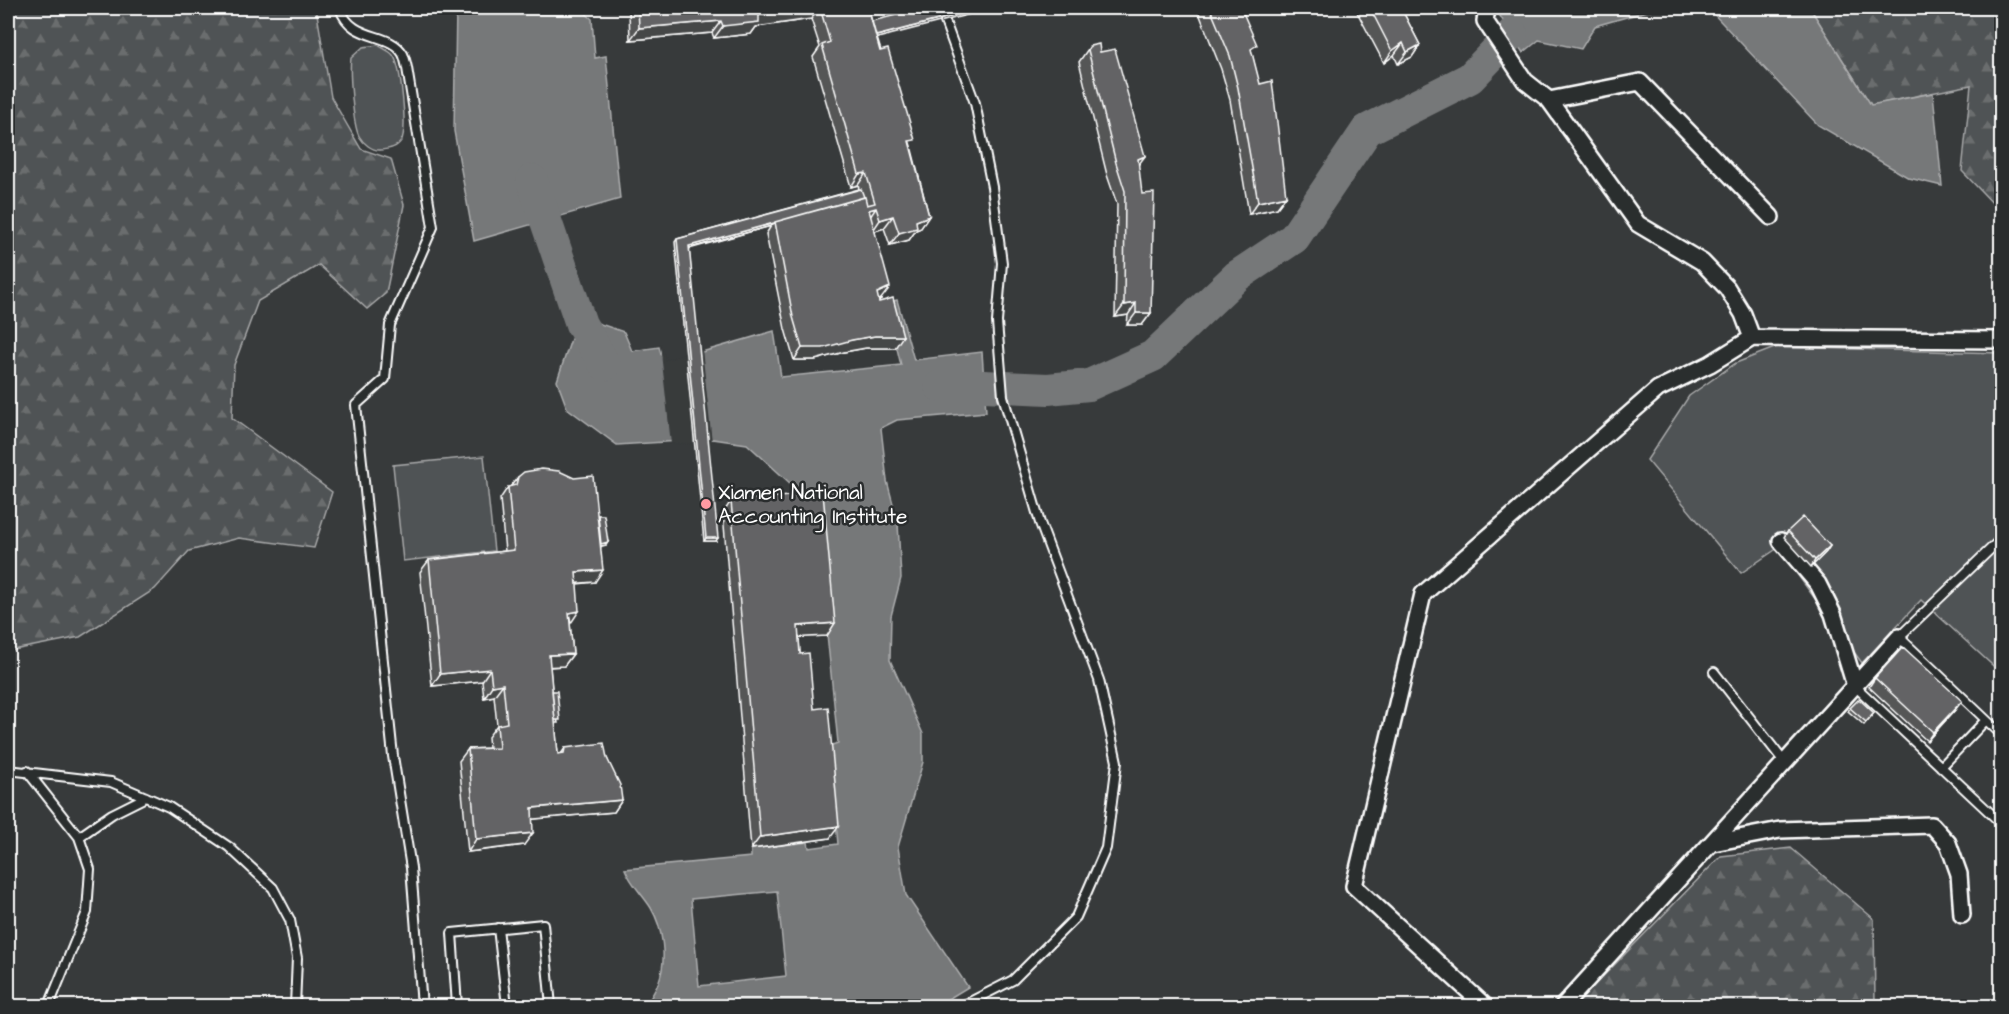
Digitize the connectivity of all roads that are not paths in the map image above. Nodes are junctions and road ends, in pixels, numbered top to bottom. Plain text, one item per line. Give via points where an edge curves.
1 (340, 8) edge
2 (940, 8) edge
3 (1486, 14) edge
4 (1549, 100) junction
5 (1771, 217) dead end
6 (1752, 338) junction
7 (2001, 340) edge
8 (2001, 538) edge
9 (1781, 542) dead end
10 (1899, 637) junction
11 (1714, 672) dead end
12 (1855, 686) junction
13 (1986, 720) junction
14 (2001, 735) edge
15 (1785, 763) junction
16 (1941, 767) junction
17 (8, 770) edge
18 (27, 771) junction
19 (146, 797) junction
20 (2001, 824) edge
21 (79, 837) junction
22 (1713, 843) junction
23 (1962, 915) dead end
24 (498, 928) junction
25 (51, 1006) edge
26 (296, 1006) edge
27 (422, 1006) edge
28 (457, 1006) edge
29 (507, 1006) edge
30 (551, 1006) edge
31 (962, 1006) edge
32 (1485, 1006) edge
33 (1563, 1006) edge

1 - 27 lane via 356,29 403,53 433,227 390,325 385,379 356,405 393,756 411,868
2 - 31 lane via 975,104 992,187 1002,263 997,322 1004,396 1040,522 1099,681 1117,762 1106,848 1076,917 1013,980
3 - 4 street via 1525,81
4 - 5 street via 1640,82
4 - 6 street via 1638,224 1702,261 1727,288
6 - 7 street
6 - 32 street via 1658,389 1423,594 1354,886
8 - 10 lane
9 - 12 street via 1818,584 1833,614
10 - 12 street
10 - 13 lane
11 - 15 lane
12 - 15 street
12 - 16 lane
13 - 14 lane
13 - 16 lane
15 - 22 street
16 - 20 lane
17 - 18 lane
18 - 19 lane via 111,782
18 - 21 lane
19 - 21 lane
19 - 26 lane via 169,807 229,847 273,888 290,920 296,948
21 - 25 lane via 90,869 87,912
22 - 23 street via 1780,830 1932,825 1947,843 1959,874
22 - 33 street
24 - 28 lane via 452,933
24 - 29 lane
24 - 30 lane via 543,924

